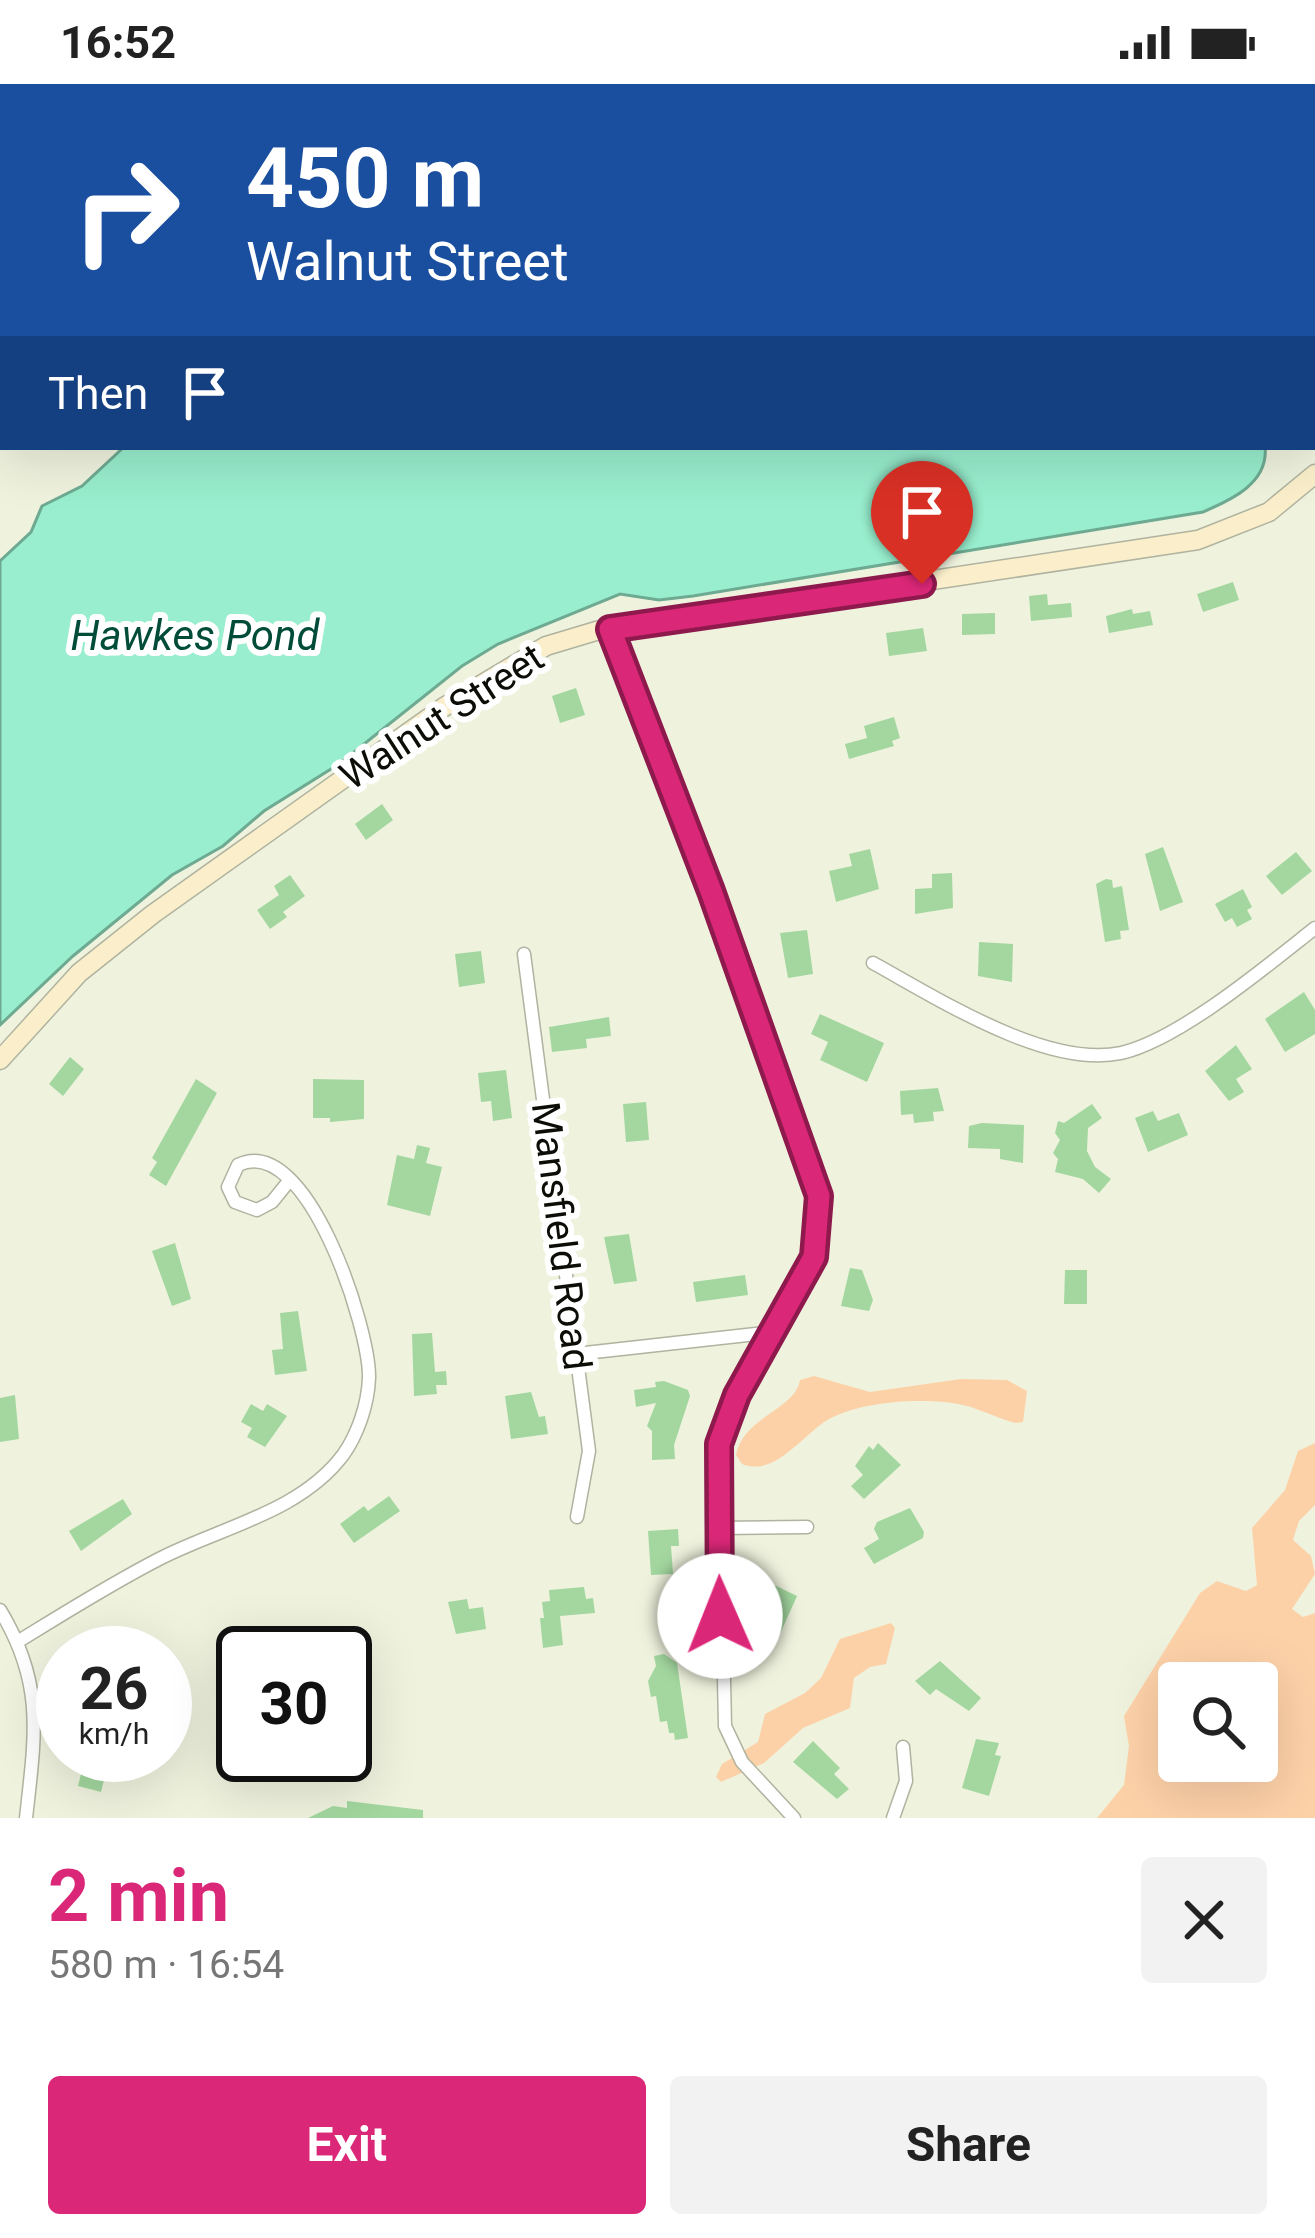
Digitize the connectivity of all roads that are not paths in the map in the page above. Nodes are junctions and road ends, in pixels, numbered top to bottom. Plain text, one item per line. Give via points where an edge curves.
1 (1315, 474) edge
2 (610, 629) junction
3 (1315, 928) edge
4 (524, 955) dead end
5 (873, 963) dead end
6 (0, 1060) edge
7 (290, 1181) junction
8 (774, 1332) junction
9 (576, 1354) junction
10 (578, 1516) dead end
11 (807, 1527) dead end
12 (718, 1528) junction
13 (0, 1610) edge
14 (19, 1642) junction
15 (903, 1748) dead end
16 (26, 1818) edge
17 (794, 1818) edge
18 (893, 1818) edge

1 - 2 main road, Walnut Street via 1268,512 1198,540
2 - 6 main road, Walnut Street via 546,646 444,706 97,958
2 - 8 street via 819,1196 814,1257
3 - 5 street via 1189,1020 1111,1054 1024,1040
4 - 9 street, Mansfield Road
7 - 7 street via 254,1160 238,1165 228,1187 241,1207 257,1210
7 - 14 street via 330,1235 360,1322 369,1376 362,1420 342,1456 305,1491 166,1556
8 - 9 street
8 - 12 street via 719,1444
9 - 10 street, Mansfield Road via 589,1451
11 - 12 street
12 - 17 street via 725,1726 742,1762
13 - 14 street
14 - 16 street via 36,1713
15 - 18 street via 906,1781

